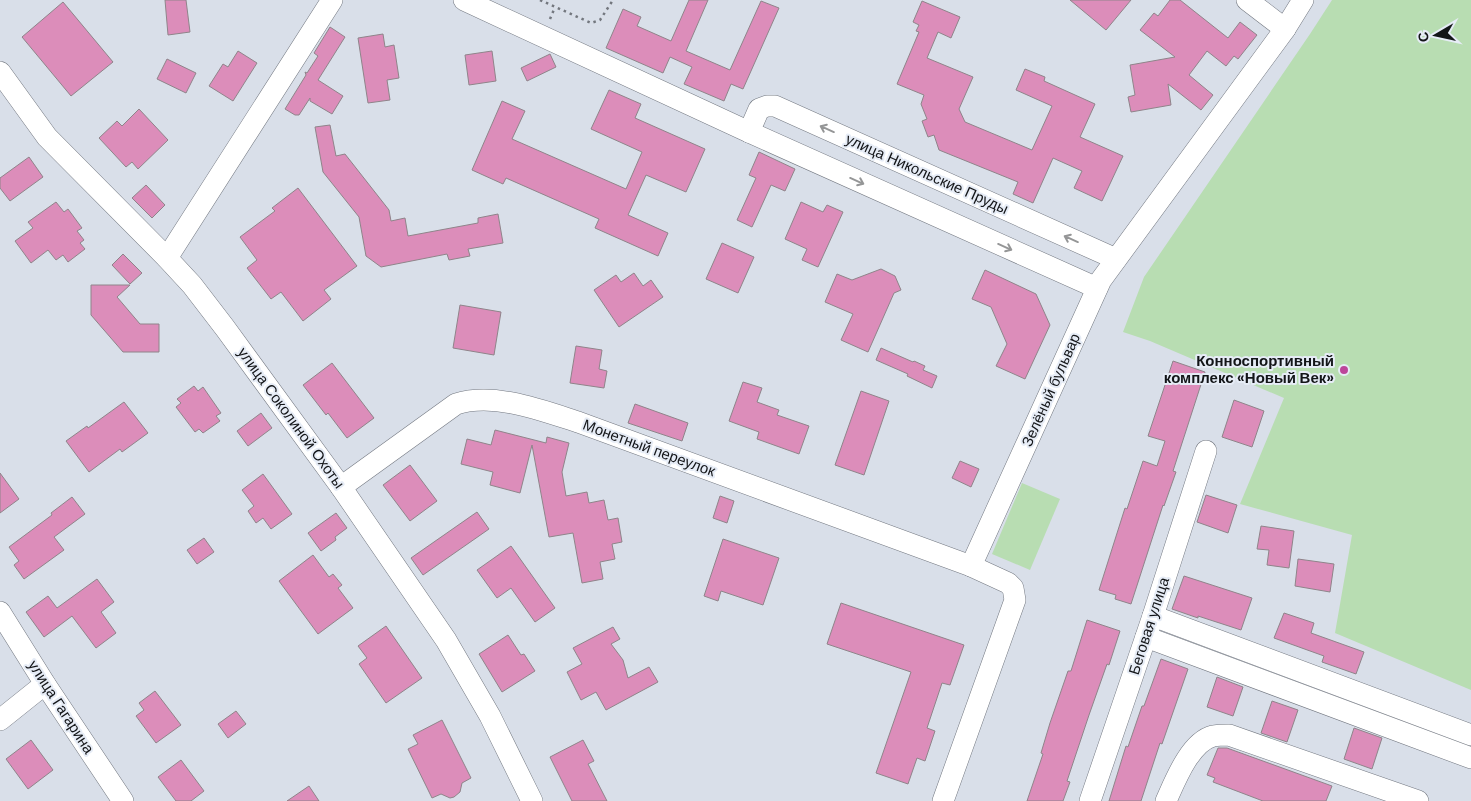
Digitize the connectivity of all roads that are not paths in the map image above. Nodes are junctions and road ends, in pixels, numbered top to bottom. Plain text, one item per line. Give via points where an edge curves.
1 (332, 0) edge
2 (464, 0) edge
3 (1247, 0) edge
4 (1303, 0) edge
5 (1285, 29) junction
6 (0, 72) edge
7 (749, 132) junction
8 (167, 258) junction
9 (1116, 259) junction
10 (1097, 288) junction
11 (1206, 451) dead end
12 (341, 487) junction
13 (971, 566) junction
14 (0, 612) edge
15 (1153, 616) junction
16 (1146, 637) junction
17 (45, 684) junction
18 (0, 720) edge
19 (1471, 735) edge
20 (1471, 758) edge
21 (123, 801) edge
22 (532, 801) edge
23 (943, 801) edge
24 (1090, 801) edge
25 (1166, 801) edge
26 (1418, 801) edge

1 - 8 street
2 - 7 street
3 - 5 street
4 - 5 street, Зелёный бульвар
5 - 9 street, Зелёный бульвар
6 - 8 street, улица Соколиной Охоты via 47,137
9 -> 7 street, улица Никольские Пруды via 775,106 759,110
7 -> 10 street
8 - 12 street, улица Соколиной Охоты via 211,310
9 - 10 street, Зелёный бульвар
10 - 13 street, Зелёный бульвар
11 - 15 street, Беговая улица
12 - 13 street, Монетный переулок via 456,404 481,399 536,409 578,422
12 - 22 street, улица Соколиной Охоты via 446,640 490,716
13 - 23 street via 1008,583 1013,588 1015,600
14 - 17 street, улица Гагарина
15 - 16 street, Беговая улица
15 - 19 street
16 - 20 street
16 - 24 street, Беговая улица
17 - 18 street
17 - 21 street, улица Гагарина
25 - 26 street via 1196,746 1212,736 1229,735

